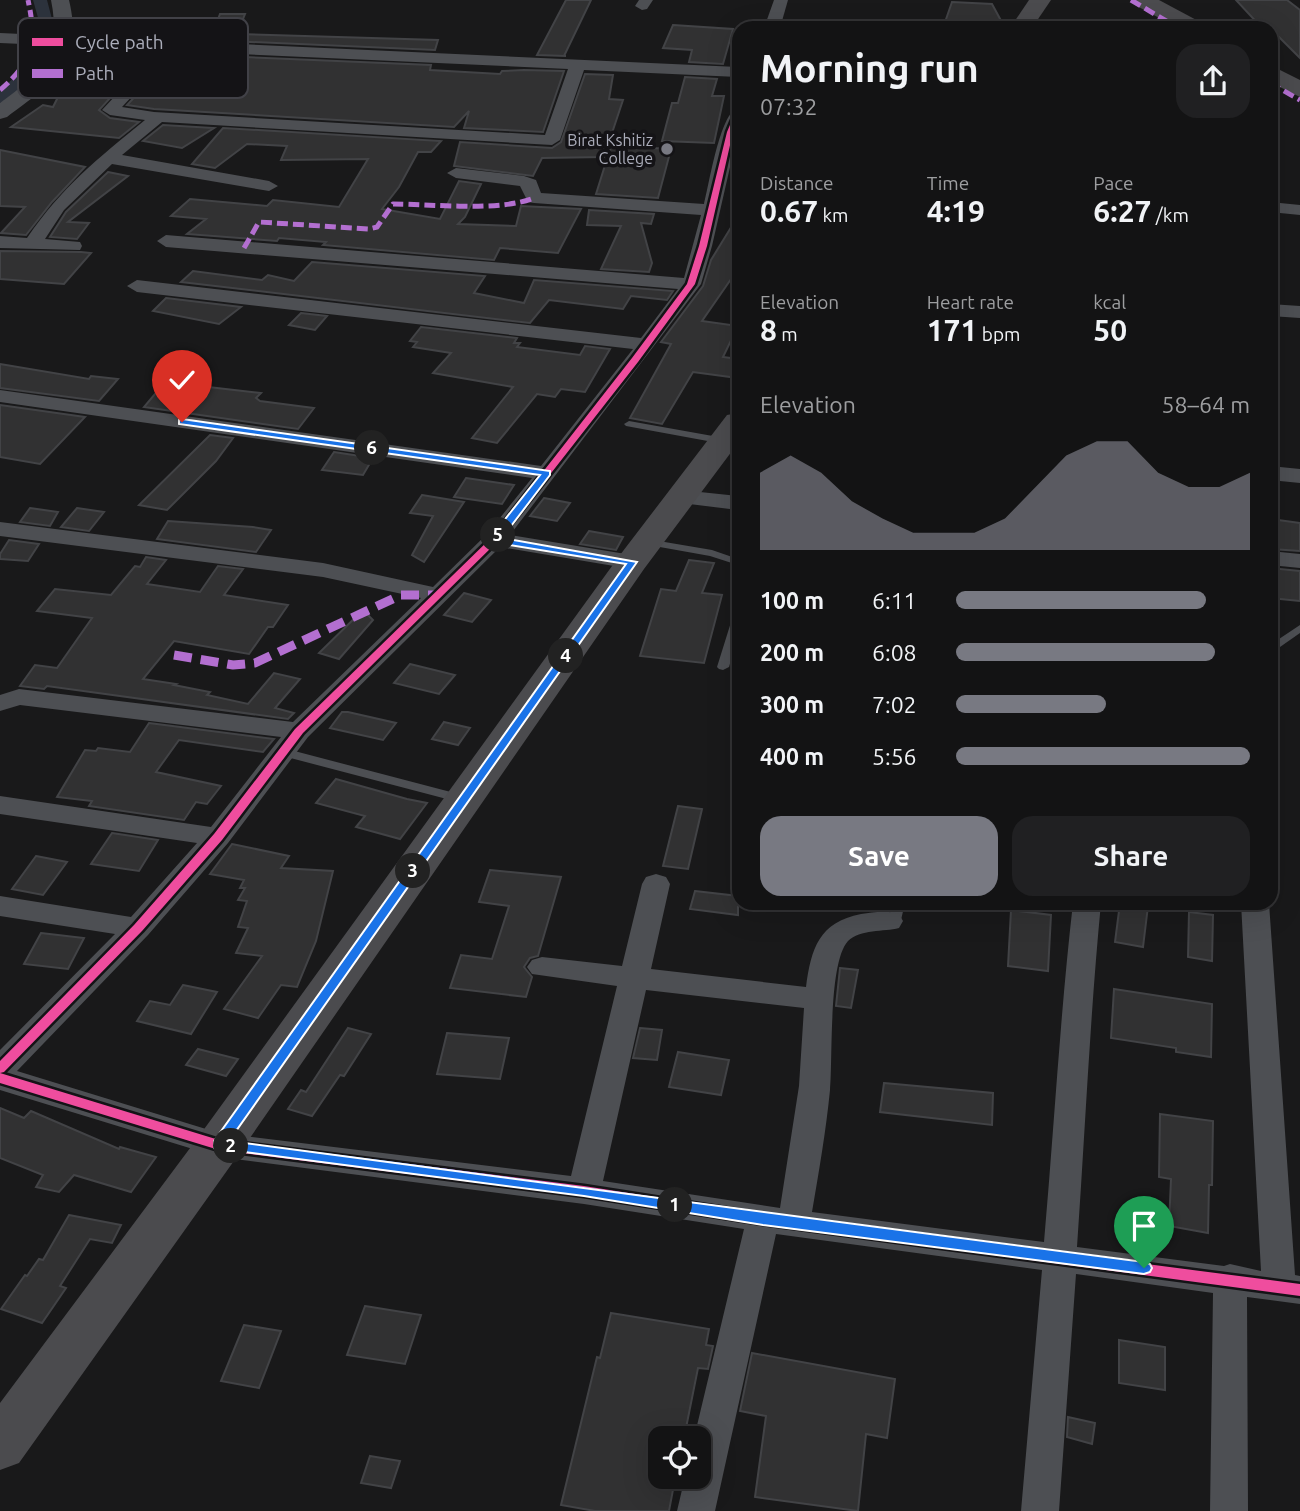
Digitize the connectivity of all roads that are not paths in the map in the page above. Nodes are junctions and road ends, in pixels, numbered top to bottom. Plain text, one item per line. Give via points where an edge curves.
1 (60, 0) edge
2 (781, 0) edge
3 (1040, 0) edge
4 (1143, 0) edge
5 (1173, 0) edge
6 (64, 18) edge
7 (774, 21) edge
8 (1026, 21) edge
9 (1193, 21) edge
10 (1198, 21) edge
11 (0, 38) edge
12 (18, 39) edge
13 (248, 49) edge
14 (1278, 61) edge
15 (578, 64) junction
16 (732, 72) edge
17 (1300, 73) edge
18 (1278, 77) edge
19 (1300, 90) edge
20 (20, 98) edge
21 (121, 98) edge
22 (0, 113) edge
23 (159, 117) junction
24 (732, 127) edge
25 (108, 158) junction
26 (456, 173) dead end
27 (270, 186) dead end
28 (1278, 208) edge
29 (710, 210) junction
30 (1300, 210) edge
31 (166, 241) dead end
32 (0, 242) edge
33 (32, 244) junction
34 (74, 246) dead end
35 (691, 284) junction
36 (136, 286) dead end
37 (1278, 311) edge
38 (1300, 312) edge
39 (646, 344) junction
40 (0, 396) edge
41 (629, 424) dead end
42 (731, 432) edge
43 (546, 473) junction
44 (1278, 474) edge
45 (1300, 476) edge
46 (681, 498) junction
47 (732, 502) edge
48 (0, 529) edge
49 (495, 540) junction
50 (640, 552) junction
51 (1278, 559) edge
52 (732, 560) edge
53 (1300, 561) edge
54 (438, 595) junction
55 (1300, 628) edge
56 (732, 638) edge
57 (1278, 645) edge
58 (723, 667) dead end
59 (0, 703) edge
60 (299, 731) junction
61 (283, 752) junction
62 (464, 799) junction
63 (0, 804) edge
64 (218, 837) junction
65 (656, 884) dead end
66 (0, 905) edge
67 (1086, 910) edge
68 (1256, 910) edge
69 (894, 912) edge
70 (138, 928) junction
71 (542, 967) dead end
72 (633, 976) junction
73 (819, 999) junction
74 (0, 1069) edge
75 (0, 1078) edge
76 (219, 1145) junction
77 (584, 1191) junction
78 (779, 1221) junction
79 (1059, 1258) junction
80 (1230, 1279) junction
81 (1290, 1288) edge
82 (0, 1446) edge
83 (696, 1511) edge
84 (1040, 1511) edge
85 (1229, 1511) edge

1 - 6 street
2 - 7 street
3 - 8 main road
4 - 9 main road
5 - 10 main road
11 - 12 street
13 - 15 street
14 - 17 main road
15 - 16 street
15 - 23 street via 552,140
18 - 19 main road
20 - 22 street
21 - 23 street via 110,110
23 - 25 street
24 - 29 street
25 - 27 street
25 - 33 street via 57,207
26 - 29 street via 524,181 530,184 534,198
28 - 30 street
29 - 35 street
31 - 35 street
32 - 33 street
33 - 34 street
35 - 39 street
36 - 39 street
37 - 38 street
39 - 43 street
40 - 43 street
41 - 42 lane
42 - 46 main road
43 - 49 street
44 - 45 street
46 - 47 street
46 - 50 main road
48 - 54 street via 323,570
49 - 50 street
49 - 54 street
50 - 52 lane via 712,553
50 - 62 main road
51 - 53 street
54 - 60 street
55 - 57 lane
56 - 58 lane
59 - 60 street via 19,697
60 - 61 street
61 - 62 lane
61 - 64 street
62 - 76 main road
63 - 64 street
64 - 70 street
65 - 72 street
66 - 70 street
67 - 79 street
68 - 81 street
69 - 73 street via 838,934 829,951
70 - 74 street
71 - 72 street
72 - 73 street
72 - 77 street
73 - 78 street via 815,1086
75 - 76 street
76 - 77 street
76 - 82 main road
77 - 78 street
78 - 79 street
78 - 83 street
79 - 80 street
79 - 84 street
80 - 81 street
80 - 85 street

